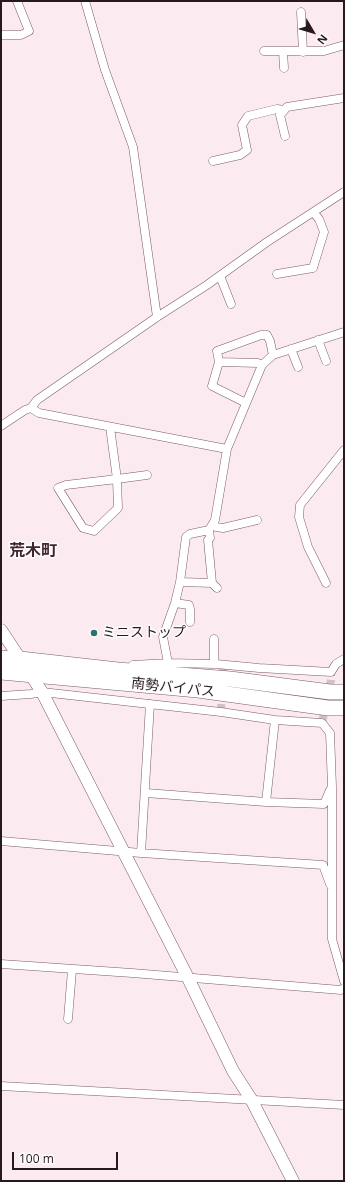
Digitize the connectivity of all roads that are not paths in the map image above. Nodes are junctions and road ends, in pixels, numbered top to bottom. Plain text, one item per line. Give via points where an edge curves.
1 (17, 1) edge
2 (85, 1) edge
3 (301, 12) dead end
4 (1, 35) edge
5 (344, 45) edge
6 (264, 51) dead end
7 (283, 51) junction
8 (303, 52) junction
9 (284, 68) dead end
10 (344, 98) edge
11 (284, 110) junction
12 (285, 136) dead end
13 (213, 160) dead end
14 (344, 192) edge
15 (314, 213) junction
16 (277, 274) dead end
17 (220, 276) junction
18 (231, 304) dead end
19 (157, 317) junction
20 (344, 332) edge
21 (318, 340) junction
22 (291, 349) junction
23 (272, 355) junction
24 (326, 361) dead end
25 (219, 362) junction
26 (262, 365) junction
27 (298, 367) dead end
28 (246, 403) junction
29 (31, 408) junction
30 (1, 426) edge
31 (110, 427) junction
32 (227, 449) junction
33 (344, 450) edge
34 (147, 475) dead end
35 (117, 479) junction
36 (257, 520) dead end
37 (210, 527) junction
38 (180, 582) junction
39 (326, 583) dead end
40 (175, 603) junction
41 (190, 622) dead end
42 (1, 630) edge
43 (214, 639) dead end
44 (1, 658) edge
45 (20, 659) junction
46 (344, 659) edge
47 (168, 663) junction
48 (216, 664) junction
49 (118, 670) junction
50 (1, 672) edge
51 (31, 675) junction
52 (42, 692) junction
53 (337, 692) edge
54 (1, 696) edge
55 (150, 704) junction
56 (344, 708) edge
57 (275, 720) junction
58 (332, 787) junction
59 (146, 793) junction
60 (266, 802) junction
61 (1, 841) edge
62 (124, 852) junction
63 (141, 853) junction
64 (332, 888) junction
65 (1, 964) edge
66 (72, 970) junction
67 (188, 978) junction
68 (344, 981) edge
69 (344, 988) edge
70 (68, 1019) dead end
71 (1, 1086) edge
72 (251, 1099) junction
73 (344, 1105) edge
74 (293, 1181) edge

1 - 4 street via 29,31 20,36
2 - 19 street via 105,70 134,147
3 - 8 street
5 - 8 street via 329,50
6 - 7 street
7 - 8 street
7 - 9 street
10 - 11 street via 287,107
11 - 12 street via 280,115
11 - 13 street via 277,109 248,116 242,125 247,150 240,155
14 - 15 street
15 - 16 street via 324,232 312,268
15 - 17 street via 267,242
17 - 18 street
17 - 19 street
19 - 29 street via 37,400
20 - 21 street
21 - 22 street
21 - 24 street
22 - 23 street
22 - 27 street
23 - 25 street via 267,335 261,335 217,351
23 - 26 street
25 - 26 street via 258,362
25 - 28 street via 212,386
26 - 28 street
28 - 32 street
29 - 30 street
29 - 31 street via 39,413
31 - 32 street
31 - 35 street
32 - 37 street via 215,520
33 - 39 street via 300,505 299,517 308,547
34 - 35 street
35 - 35 street via 118,508 94,531 83,528 58,488 66,484
36 - 37 street via 223,528
37 - 38 street via 186,537
37 - 38 street via 214,586
38 - 40 street
40 - 41 street via 189,605
40 - 47 street via 163,637
42 - 45 street
43 - 48 street
44 - 45 highway, 南勢バイパス
45 - 49 highway, 南勢バイパス
45 - 51 street
46 - 48 street via 336,664 331,672
47 - 48 street
47 - 49 street via 118,666
49 - 53 highway, 南勢バイパス via 230,679
50 - 51 highway, 南勢バイパス
51 - 52 street
51 - 56 highway, 南勢バイパス via 198,690
52 - 54 street
52 - 55 street
52 - 62 street
55 - 57 street
55 - 59 street
57 - 58 street via 322,723 330,733
57 - 60 street
58 - 60 street via 324,804
58 - 64 street
59 - 60 street
59 - 63 street
61 - 62 street
62 - 63 street
62 - 67 street
63 - 64 street via 323,865
64 - 68 street via 332,939
65 - 66 street
66 - 67 street
66 - 70 street
67 - 69 street via 341,990
67 - 72 street via 233,1071
71 - 72 street
72 - 73 street
72 - 74 street

